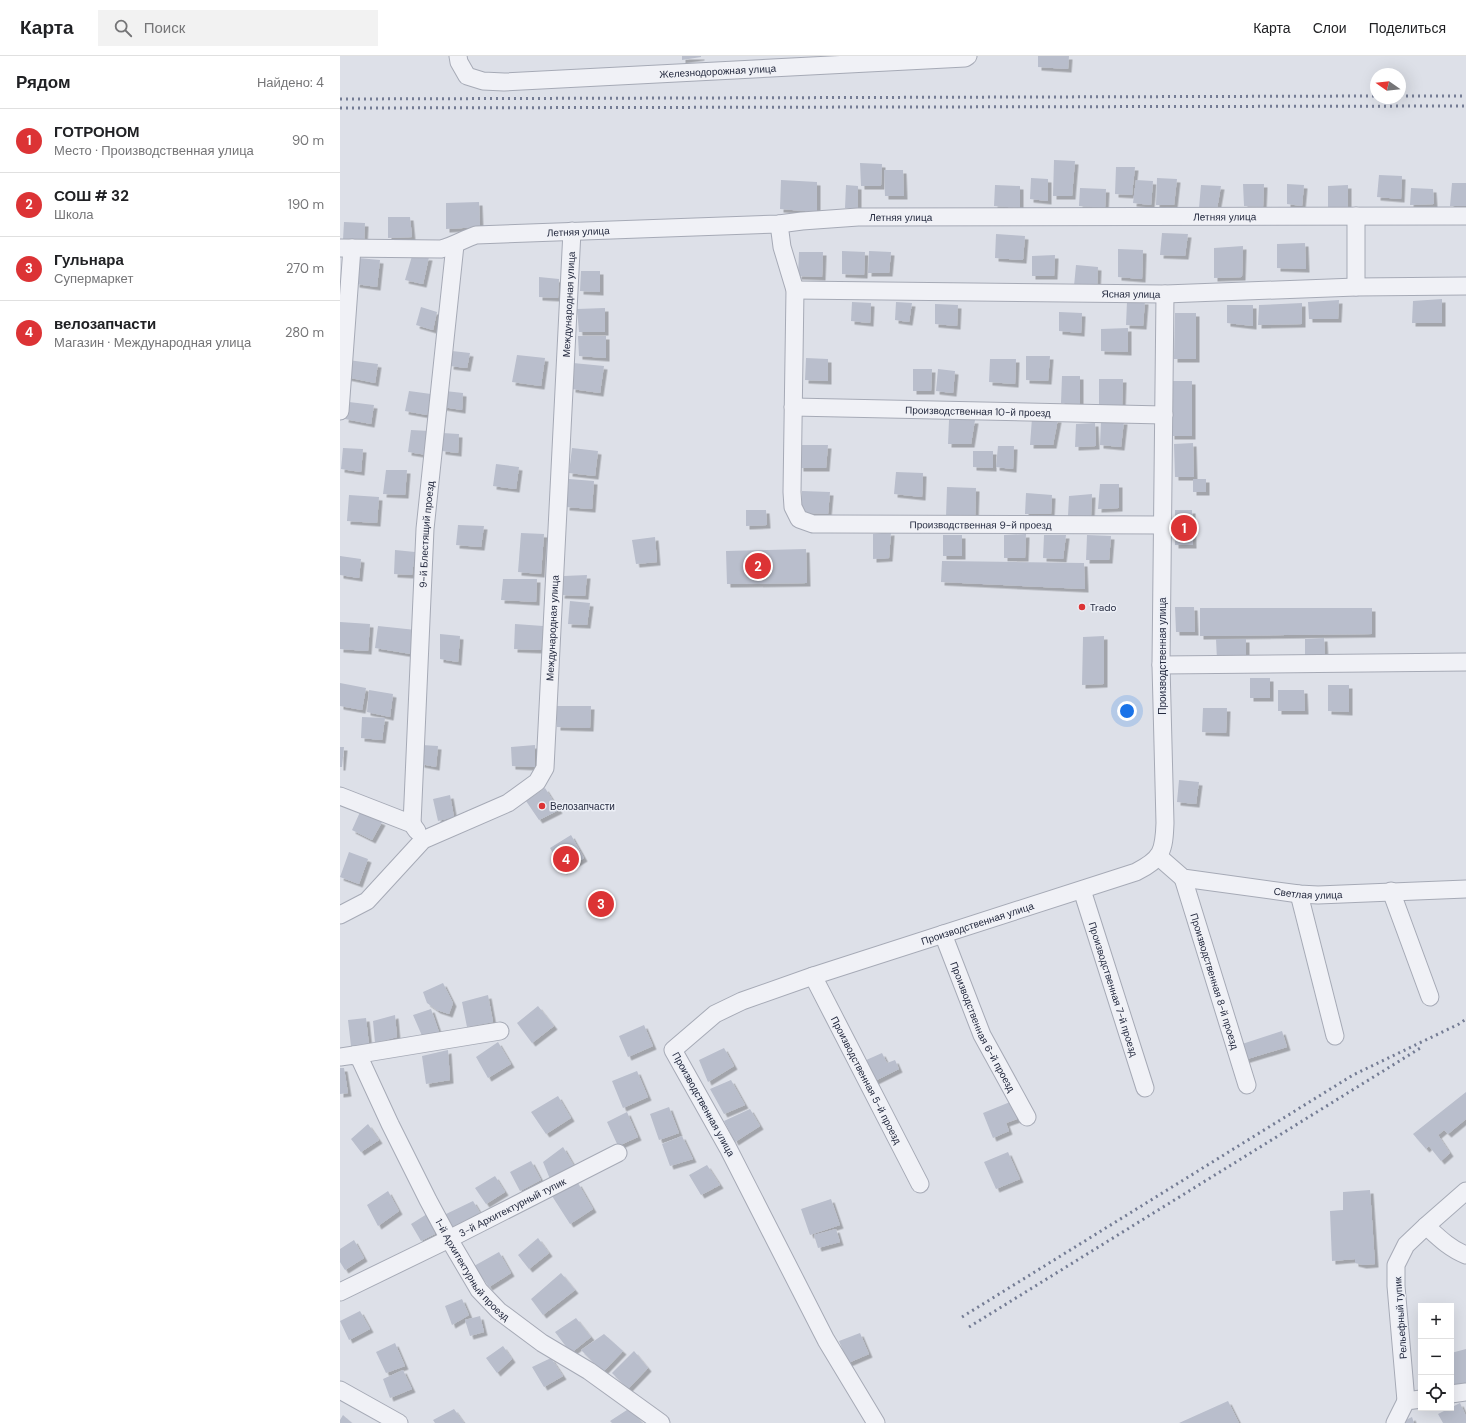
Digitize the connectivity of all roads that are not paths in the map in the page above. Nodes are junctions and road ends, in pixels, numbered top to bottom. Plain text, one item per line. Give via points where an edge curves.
1 (458, 56) edge
2 (968, 56) edge
3 (1356, 216) junction
4 (1466, 216) edge
5 (779, 224) junction
6 (572, 231) junction
7 (455, 245) junction
8 (346, 248) edge
9 (1466, 286) edge
10 (1356, 287) junction
11 (795, 290) junction
12 (1165, 294) junction
13 (793, 407) junction
14 (340, 411) edge
15 (1164, 415) junction
16 (1163, 525) junction
17 (1466, 662) edge
18 (1161, 665) junction
19 (340, 796) edge
20 (412, 824) junction
21 (423, 840) junction
22 (1159, 857) junction
23 (1183, 878) junction
24 (1466, 888) edge
25 (1082, 890) junction
26 (1391, 891) junction
27 (1299, 894) junction
28 (340, 915) edge
29 (943, 934) junction
30 (813, 976) junction
31 (1430, 997) dead end
32 (500, 1031) dead end
33 (1335, 1036) dead end
34 (347, 1056) edge
35 (1247, 1085) dead end
36 (1145, 1088) dead end
37 (1026, 1117) dead end
38 (618, 1153) dead end
39 (920, 1184) dead end
40 (1466, 1191) edge
41 (1426, 1226) junction
42 (449, 1239) junction
43 (1466, 1255) edge
44 (340, 1292) edge
45 (340, 1390) edge
46 (1466, 1392) edge
47 (1454, 1394) edge
48 (1414, 1400) edge
49 (399, 1423) edge
50 (661, 1423) edge
51 (876, 1423) edge
52 (1395, 1423) edge

1 - 2 street, Железнодорожная улица via 467,76 483,81 504,82
3 - 4 street, Летняя улица
3 - 5 street, Летняя улица via 895,216
3 - 10 street
5 - 6 street, Летняя улица
5 - 11 street via 782,247
6 - 7 street, Летняя улица via 476,236
6 - 21 street, Международная улица via 545,768 537,782 508,803
7 - 8 street, Летняя улица via 441,249
7 - 20 street, 9-й Блестящий проезд via 425,529
8 - 14 street
9 - 10 street, Ясная улица
10 - 12 street, Ясная улица
11 - 12 street, Ясная улица
11 - 13 street
12 - 15 street, Производственная улица
13 - 15 street, Производственная 10-й проезд
13 - 16 street, Производственная 9-й проезд via 793,507 799,519 813,524
15 - 16 street, Производственная улица
16 - 18 street, Производственная улица
17 - 18 street
18 - 22 street, Производственная улица via 1165,823
19 - 20 street
20 - 21 street
21 - 28 street, Международная улица via 367,901
22 - 23 street
22 - 25 street, Производственная улица via 1136,872
23 - 27 street, Светлая улица
23 - 35 street, Производственная 8-й проезд
24 - 26 street, Светлая улица
25 - 29 street, Производственная улица
25 - 36 street, Производственная 7-й проезд
26 - 27 street, Светлая улица
26 - 31 street
27 - 33 street
29 - 30 street, Производственная улица
29 - 37 street, Производственная 6-й проезд via 982,1035
30 - 39 street, Производственная 5-й проезд
30 - 51 street, Производственная улица via 742,1001 714,1014 673,1050 728,1148 826,1340
32 - 34 street, 1-й Архитектурный проезд
34 - 42 street, 1-й Архитектурный проезд via 360,1059
38 - 42 street, 3-й Архитектурный тупик
40 - 41 street, Рельефный тупик
41 - 43 street via 1448,1245
41 - 48 street, Рельефный тупик via 1406,1245 1396,1265 1396,1286
42 - 44 street, 3-й Архитектурный тупик
42 - 50 street, 1-й Архитектурный проезд via 479,1290 499,1311
45 - 49 street
46 - 47 street
48 - 52 street

